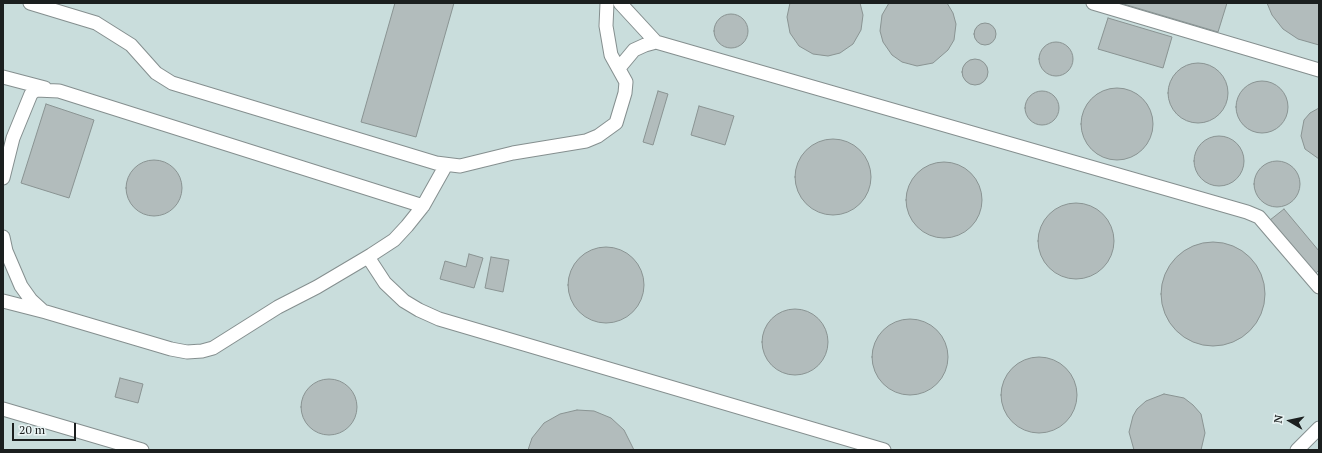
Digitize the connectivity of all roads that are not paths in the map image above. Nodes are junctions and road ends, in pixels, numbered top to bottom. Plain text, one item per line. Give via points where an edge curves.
1 (30, 3) edge
2 (607, 3) edge
3 (620, 3) edge
4 (1093, 3) edge
5 (656, 42) junction
6 (619, 68) junction
7 (1319, 70) edge
8 (3, 77) edge
9 (59, 91) junction
10 (446, 165) junction
11 (3, 178) edge
12 (422, 206) junction
13 (3, 237) edge
14 (368, 257) junction
15 (1319, 287) edge
16 (3, 301) edge
17 (43, 311) junction
18 (3, 408) edge
19 (1319, 428) edge
20 (142, 450) edge
21 (884, 450) edge
22 (1297, 450) edge

1 - 10 lane via 96,23 131,45 156,73 172,83
2 - 6 lane via 608,43 611,55
3 - 5 lane
4 - 7 lane
5 - 6 lane via 634,50
5 - 15 lane via 1246,212 1259,217
6 - 10 lane via 626,82 621,111 616,123 598,136 571,144 513,153 460,166
8 - 9 lane
9 - 11 lane via 36,90 31,94 13,138
9 - 12 lane
10 - 12 lane
12 - 14 lane via 394,240
13 - 17 lane via 6,251 22,286 31,300
14 - 17 lane via 278,307 213,348 202,351 171,349
14 - 21 lane via 385,283 404,301 439,319
16 - 17 lane
18 - 20 lane
19 - 22 lane

